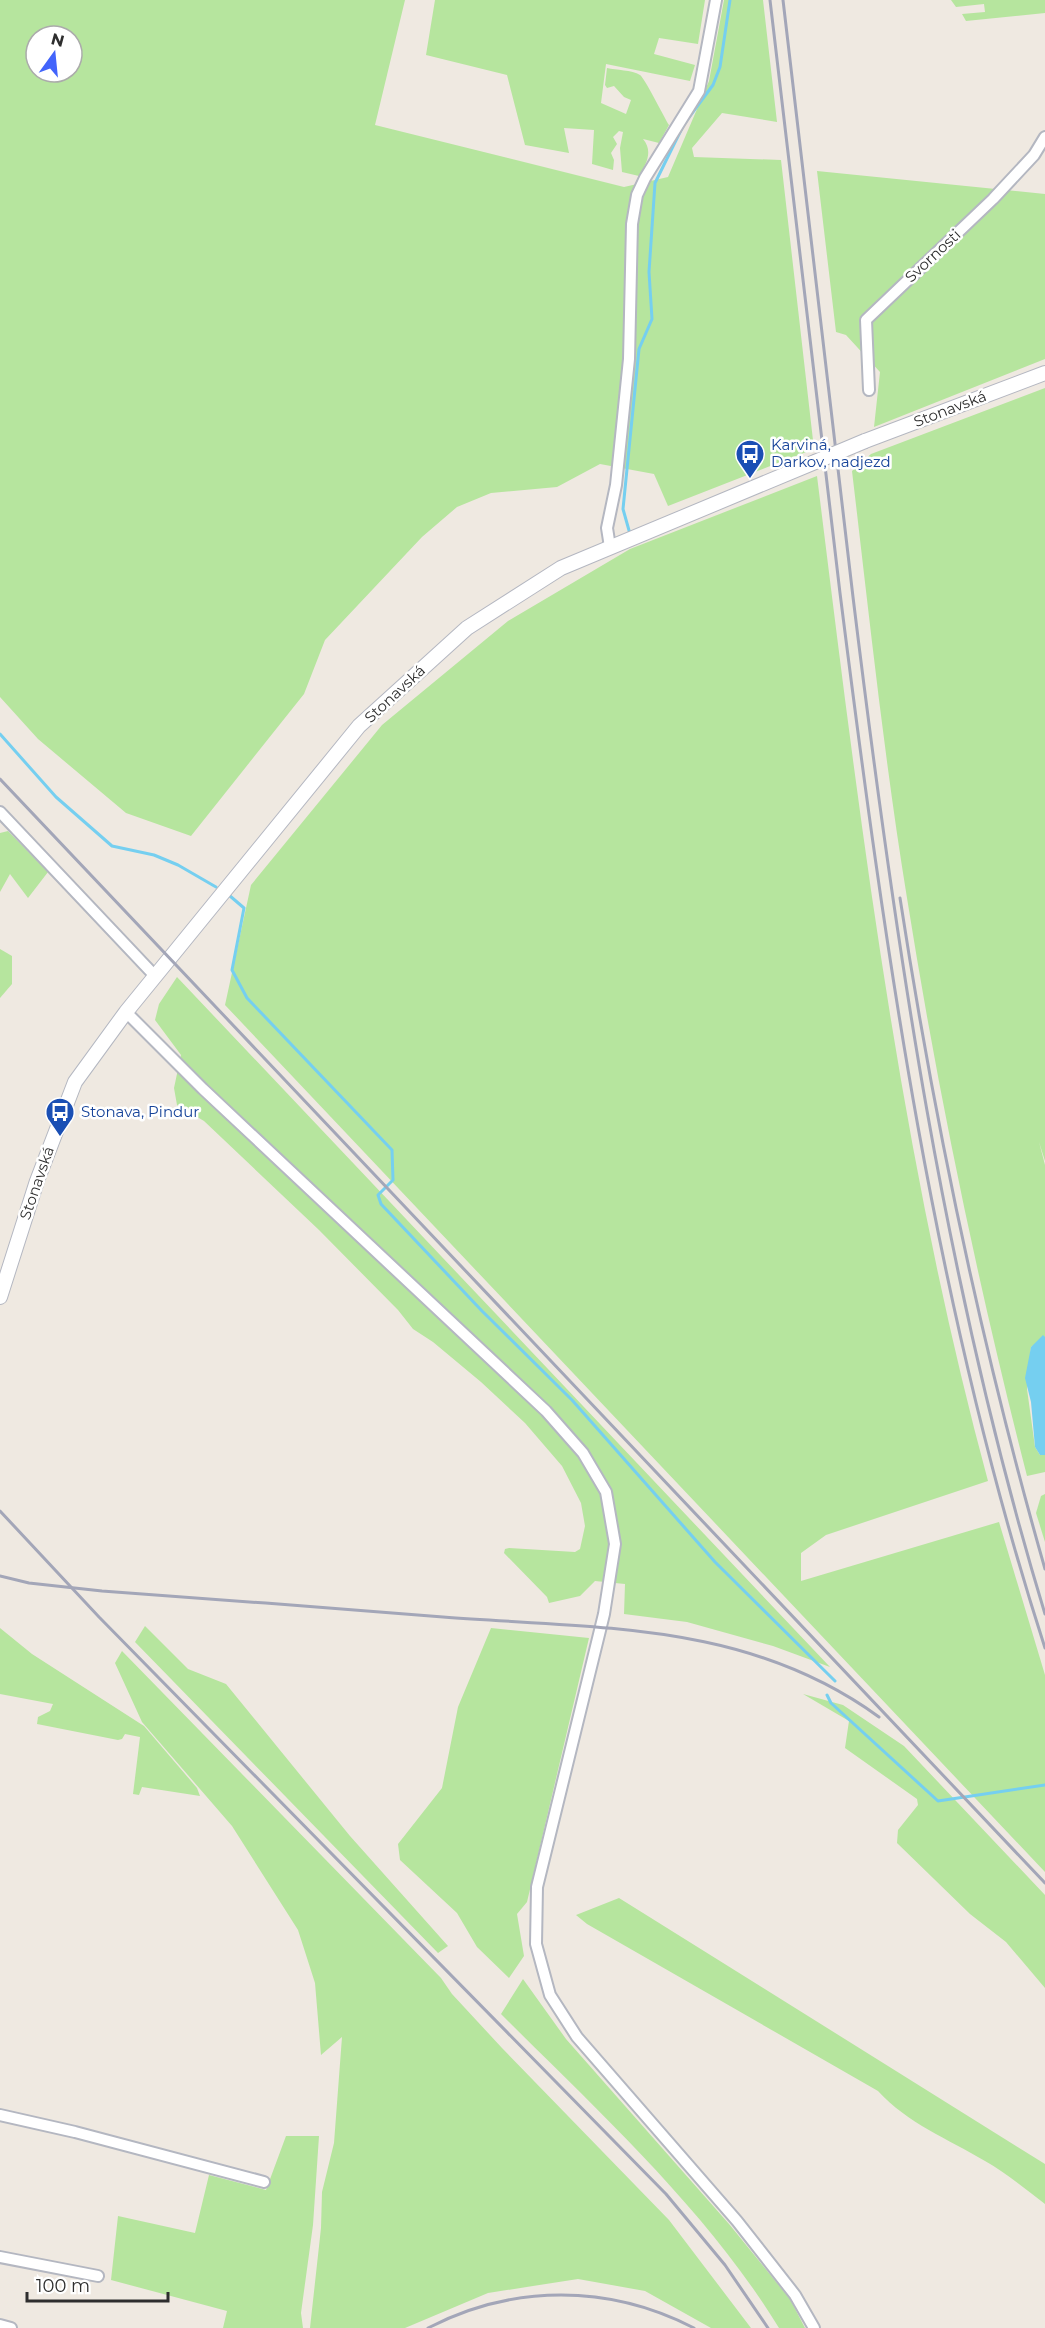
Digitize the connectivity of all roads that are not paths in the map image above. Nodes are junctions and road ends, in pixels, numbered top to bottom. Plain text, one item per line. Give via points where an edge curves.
1 (716, 0) edge
2 (1045, 137) edge
3 (1045, 373) edge
4 (869, 390) dead end
5 (610, 547) junction
6 (0, 812) edge
7 (155, 976) junction
8 (126, 1012) junction
9 (0, 1297) edge
10 (0, 2115) edge
11 (264, 2182) dead end
12 (0, 2257) edge
13 (98, 2276) dead end
14 (0, 2325) edge
15 (11, 2328) edge
16 (814, 2328) edge

1 - 5 street via 699,91 637,195 632,224 629,359 616,484 607,528
2 - 4 street, Svornosti via 1034,155 993,199 866,320
3 - 5 street, Stonavská, bridge via 865,441
5 - 7 street, Stonavská via 561,568 467,628 359,726
6 - 7 street
7 - 8 street, Stonavská
8 - 9 street, Stonavská via 75,1082 65,1103
8 - 16 street via 546,1411 583,1453 606,1492 615,1544 604,1614 537,1887 536,1944 550,1995 577,2037 737,2221 795,2295
10 - 11 street
12 - 13 street
14 - 15 street

